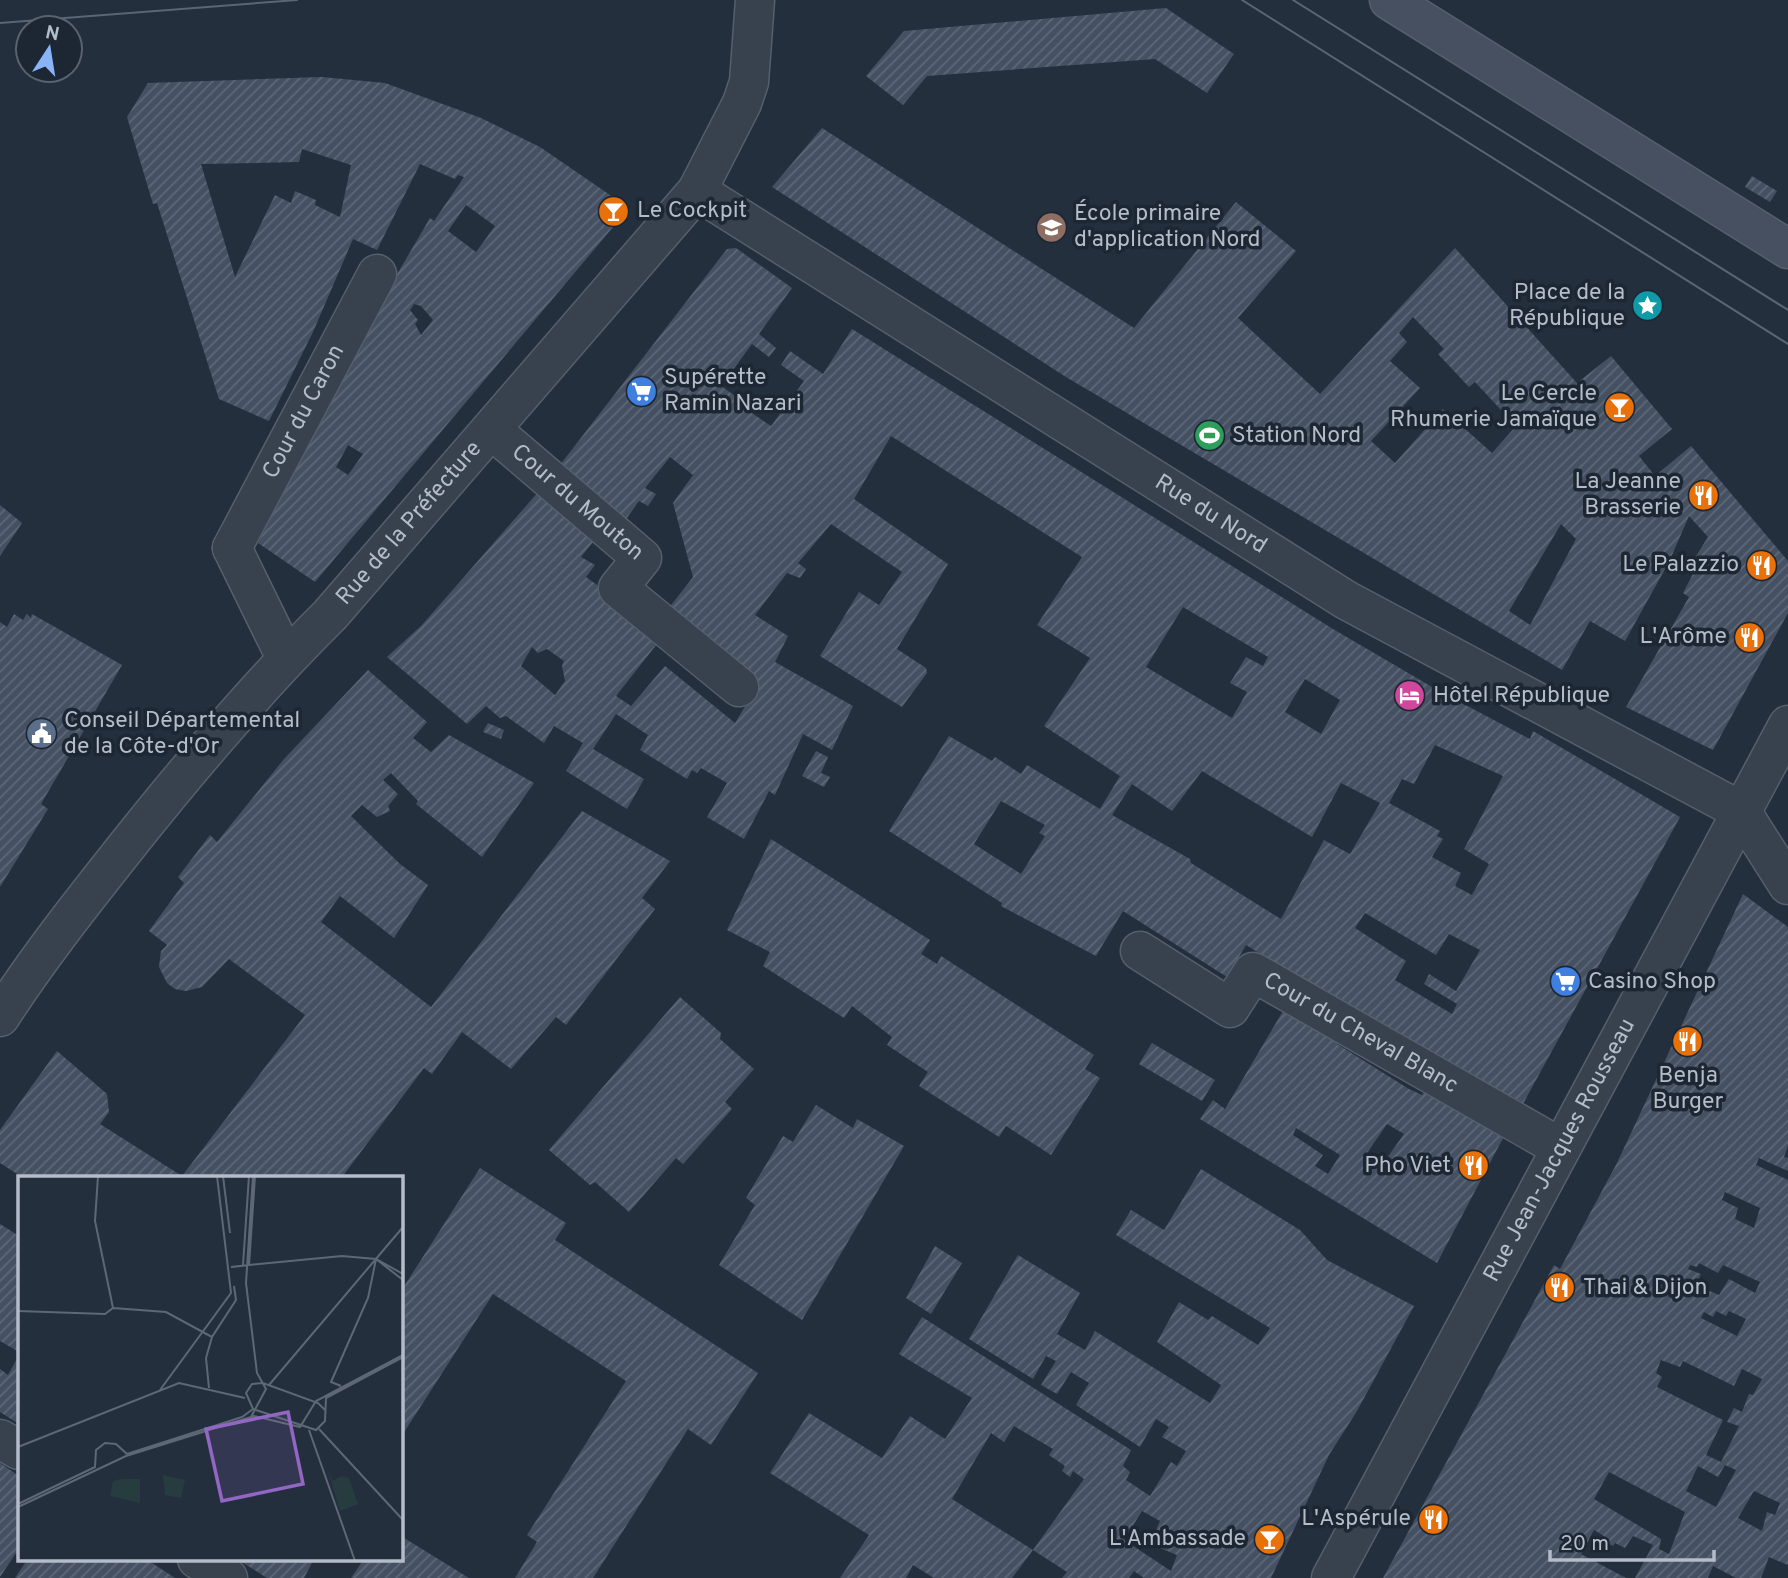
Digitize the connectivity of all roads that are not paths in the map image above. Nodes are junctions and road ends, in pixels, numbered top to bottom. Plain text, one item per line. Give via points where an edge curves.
1 (755, 0) edge
2 (1389, 0) edge
3 (697, 191) junction
4 (1788, 249) edge
5 (377, 274) dead end
6 (492, 430) junction
7 (286, 658) junction
8 (739, 687) dead end
9 (1788, 725) edge
10 (1741, 811) junction
11 (1788, 885) edge
12 (1140, 951) dead end
13 (0, 1017) edge
14 (1561, 1148) junction
15 (0, 1438) edge
16 (18, 1449) edge
17 (199, 1560) edge
18 (228, 1578) edge
19 (1332, 1578) edge

1 - 3 street, Rue de la Préfecture via 749,82 743,103
2 - 4 main road
3 - 6 street, Rue de la Préfecture
3 - 10 street, Rue du Nord via 1346,600
5 - 7 street, Cour du Caron via 232,548
6 - 7 street, Rue de la Préfecture via 330,615
6 - 8 street, Cour du Mouton via 642,558 618,588
7 - 13 street, Rue de la Préfecture via 200,755 49,944
9 - 10 street, Rue Jean-Jacques Rousseau
10 - 11 street
10 - 14 street, Rue Jean-Jacques Rousseau
12 - 14 street, Cour du Cheval Blanc via 1230,1009 1253,972
14 - 19 street, Rue Jean-Jacques Rousseau
15 - 16 street
17 - 18 street

